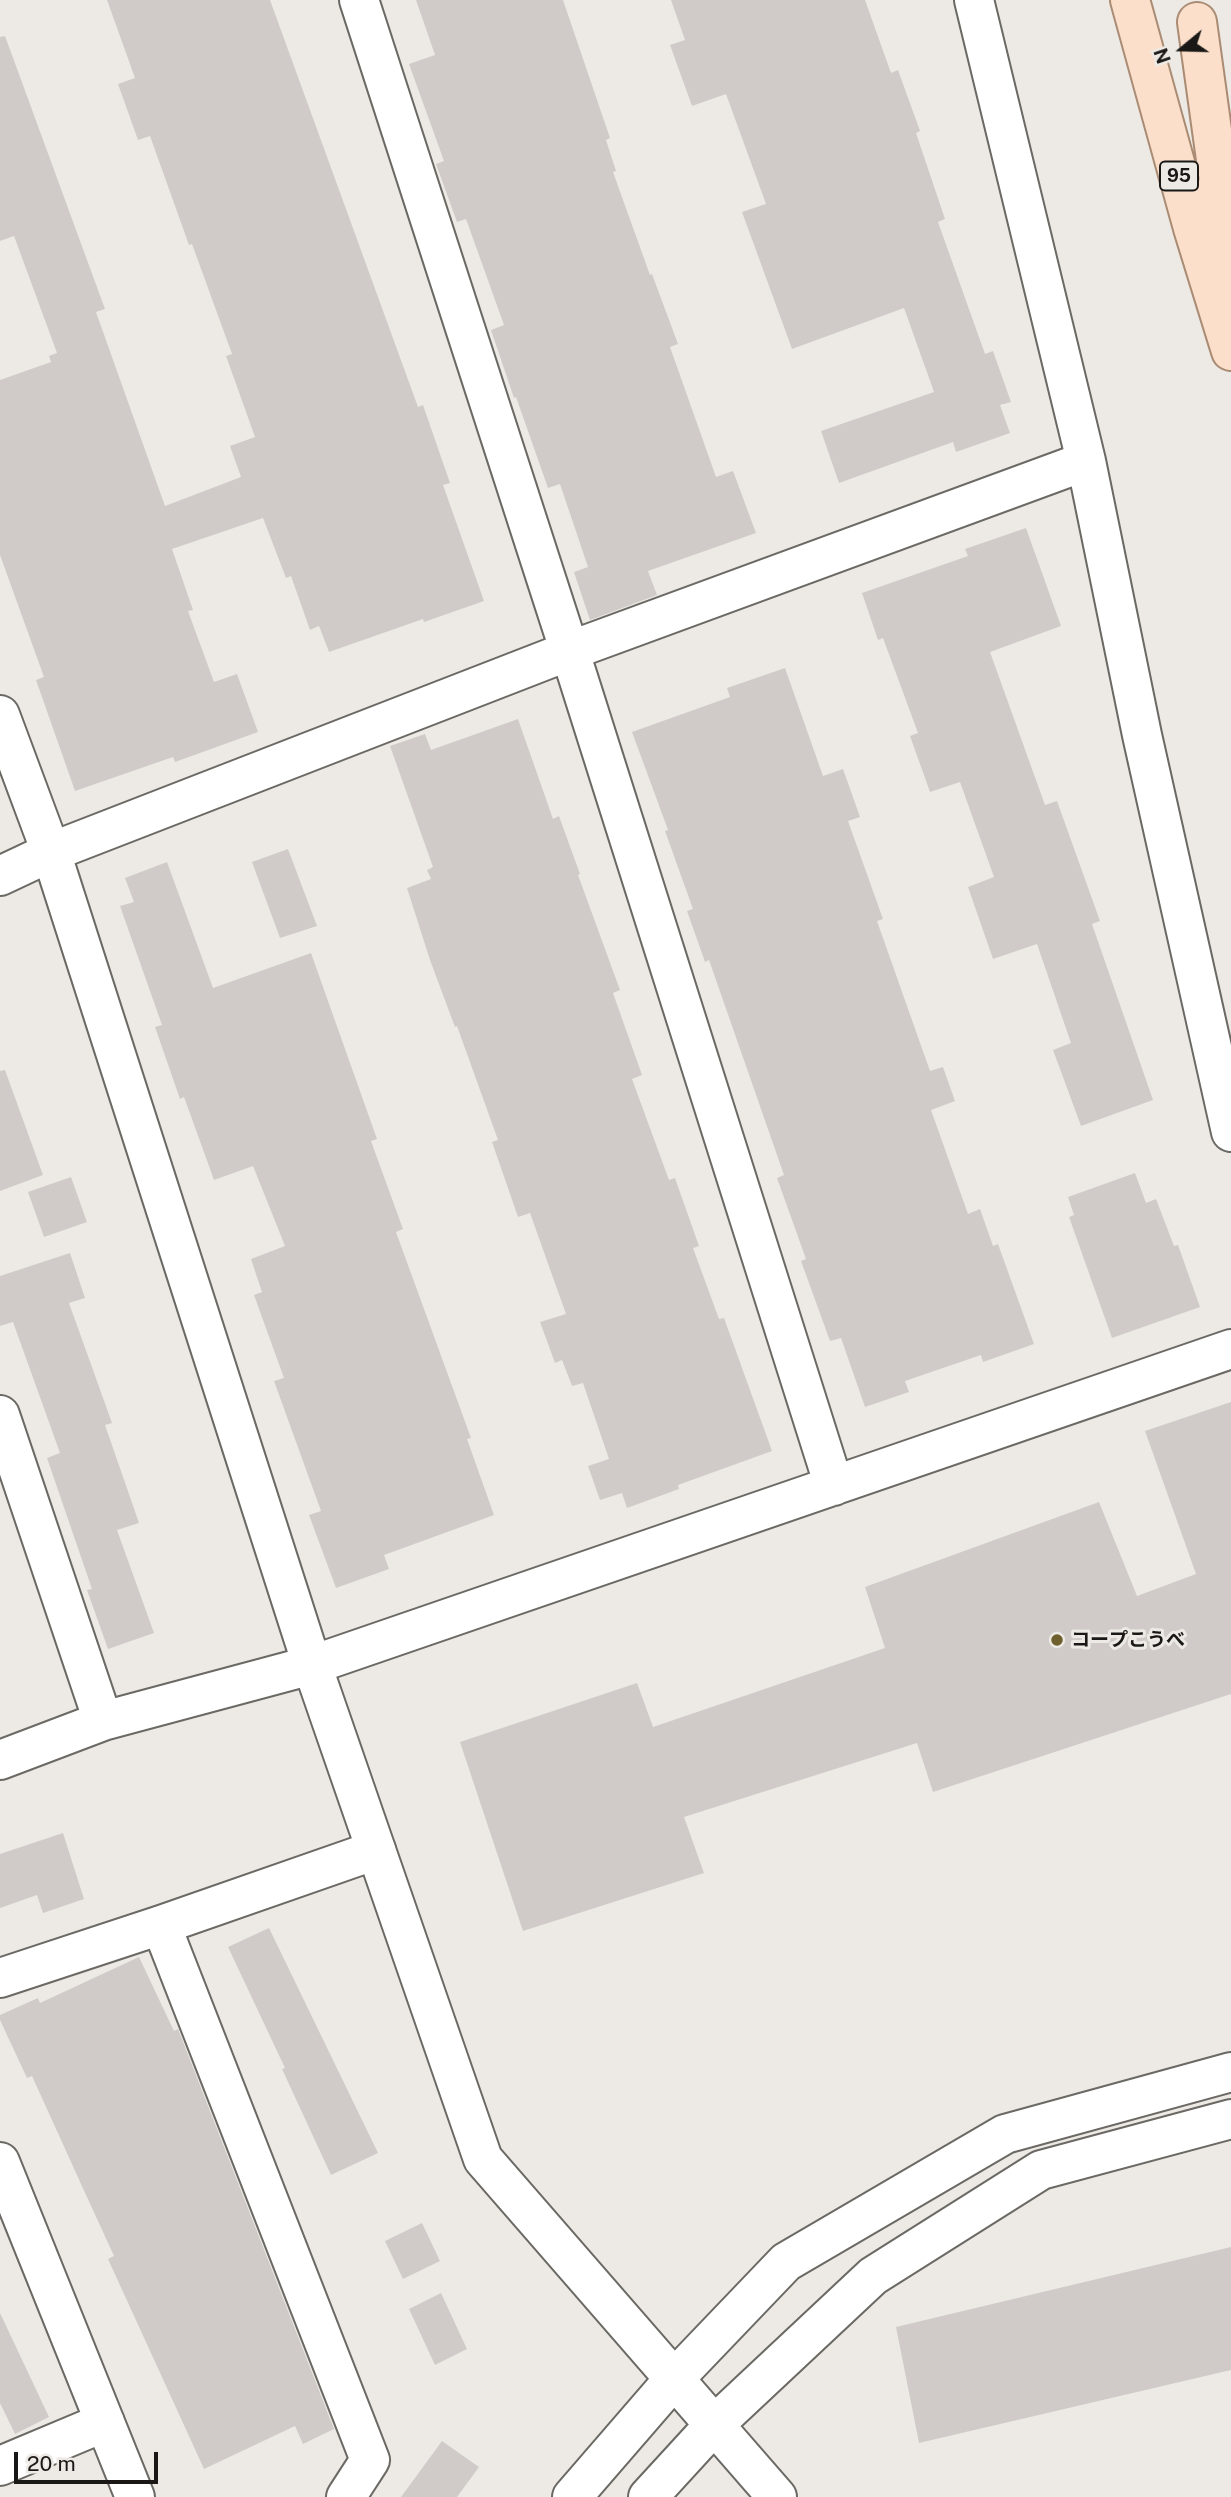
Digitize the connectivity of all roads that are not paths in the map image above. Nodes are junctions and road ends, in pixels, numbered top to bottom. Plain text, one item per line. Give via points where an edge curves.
1 (359, 0) edge
2 (974, 0) edge
3 (1130, 0) edge
4 (1194, 11) edge
5 (1231, 165) edge
6 (1231, 268) edge
7 (1231, 351) edge
8 (1086, 461) junction
9 (569, 651) junction
10 (0, 715) edge
11 (51, 852) junction
12 (0, 876) edge
13 (1231, 1132) edge
14 (1231, 1349) edge
15 (0, 1415) edge
16 (834, 1486) junction
17 (312, 1665) junction
18 (103, 1721) junction
19 (0, 1760) edge
20 (376, 1850) junction
21 (161, 1925) junction
22 (0, 1978) edge
23 (1231, 2072) edge
24 (1231, 2119) edge
25 (0, 2162) edge
26 (674, 2379) junction
27 (105, 2422) junction
28 (714, 2425) junction
29 (0, 2466) edge
30 (135, 2497) edge
31 (346, 2497) edge
32 (572, 2497) edge
33 (648, 2497) edge
34 (777, 2497) edge

1 - 9 street
2 - 8 street
3 - 7 main road, 95
4 - 5 main road, 95
4 - 6 main road, 95
8 - 9 street
8 - 13 street
9 - 11 street
9 - 16 street
10 - 11 street
11 - 12 street
11 - 17 street
14 - 16 street
15 - 18 street
16 - 17 street
17 - 18 street
17 - 20 street
18 - 19 street
20 - 21 street
20 - 26 street via 483,2159
21 - 22 street
21 - 31 street via 370,2460
23 - 26 street via 1005,2134 786,2262
24 - 28 street via 1041,2171 873,2276
25 - 27 street
26 - 28 street
26 - 32 street
27 - 29 street
27 - 30 street
28 - 33 street
28 - 34 street

